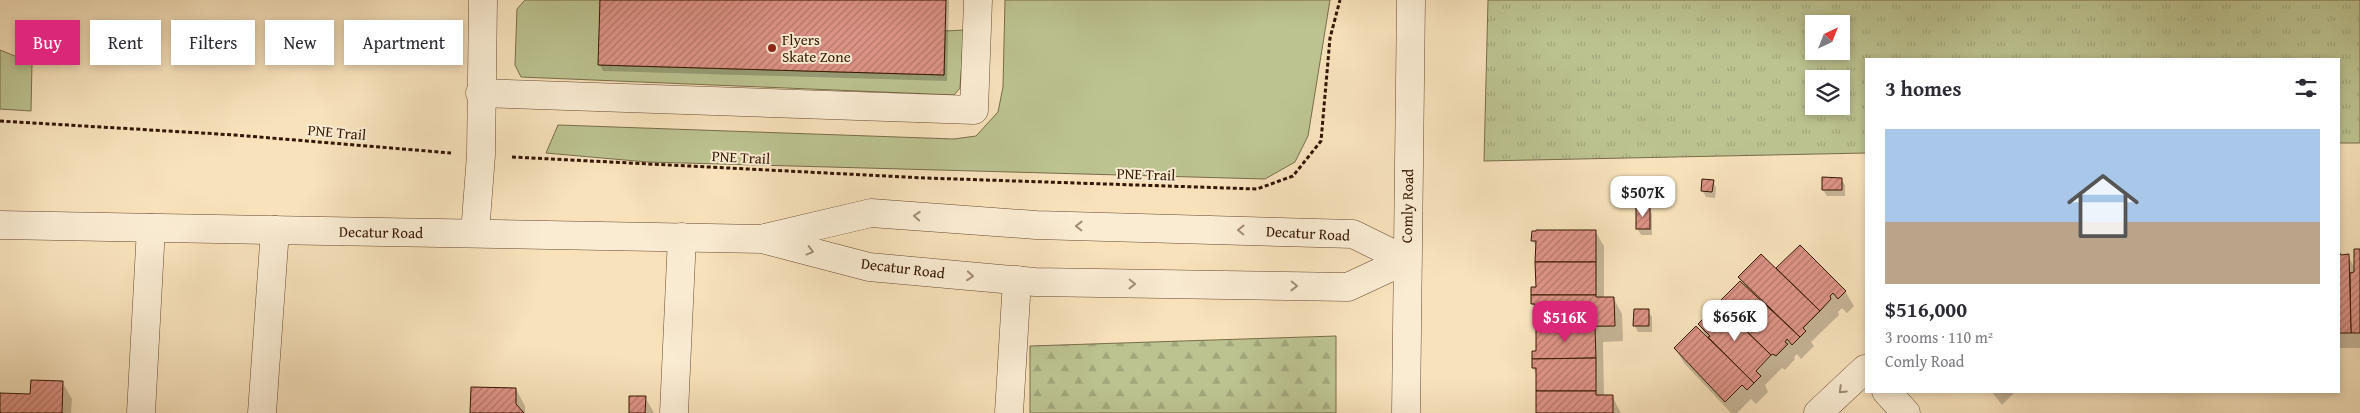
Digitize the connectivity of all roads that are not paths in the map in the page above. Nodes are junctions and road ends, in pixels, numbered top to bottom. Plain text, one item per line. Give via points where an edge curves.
1 (483, 0) edge
2 (978, 0) edge
3 (1411, 0) edge
4 (480, 92) junction
5 (0, 225) edge
6 (151, 228) junction
7 (275, 230) junction
8 (475, 233) junction
9 (682, 237) junction
10 (762, 238) junction
11 (1406, 260) junction
12 (1017, 280) junction
13 (1865, 370) edge
14 (1888, 393) edge
15 (141, 413) edge
16 (262, 413) edge
17 (674, 413) edge
18 (1009, 413) edge
19 (1406, 413) edge
20 (1818, 413) edge
21 (1906, 413) edge

1 - 4 street
2 - 4 street via 974,110
3 - 11 street, Comly Road
4 - 8 street via 481,155
5 - 6 street, Decatur Road
6 - 7 street, Decatur Road
6 - 15 street
7 - 8 street, Decatur Road
7 - 16 street
8 - 9 street, Decatur Road
9 - 10 street, Decatur Road
9 - 17 street
11 -> 10 street, Decatur Road via 1353,234 1036,225 871,213
10 -> 12 street, Decatur Road via 869,267
12 -> 11 street, Decatur Road via 1348,288
11 - 19 street, Comly Road
12 - 18 street
13 -> 20 street
14 - 21 street

